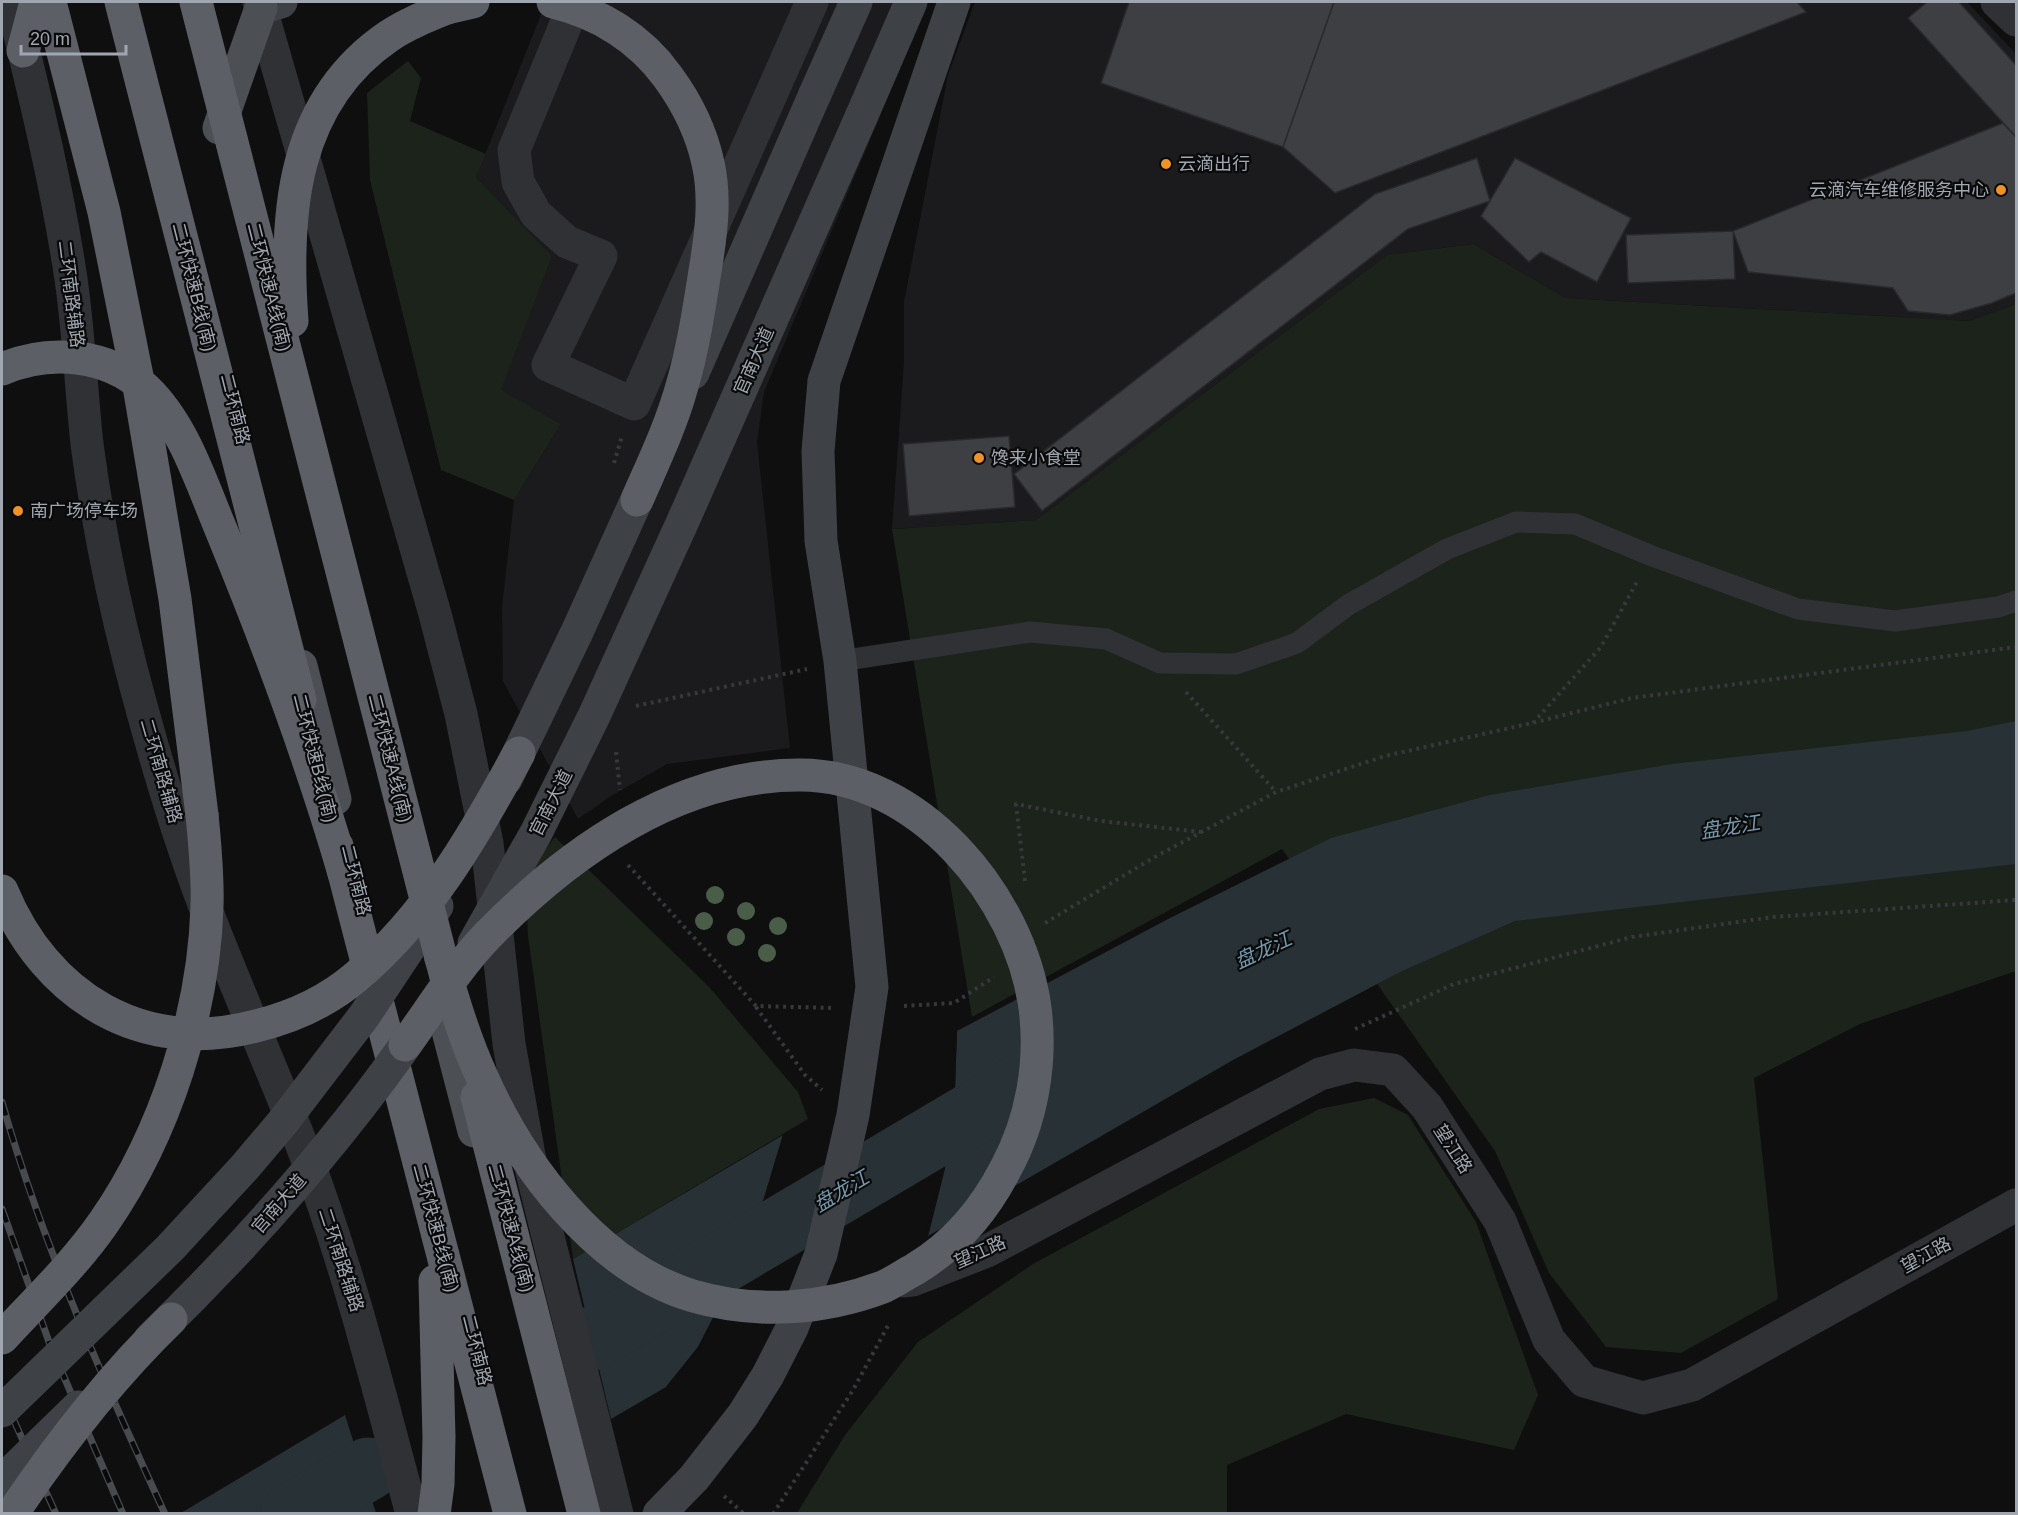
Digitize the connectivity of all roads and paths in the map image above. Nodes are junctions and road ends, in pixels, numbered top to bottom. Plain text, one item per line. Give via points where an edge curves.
1 (12, 2) edge
2 (36, 2) edge
3 (50, 2) edge
4 (121, 2) edge
5 (131, 2) edge
6 (184, 2) edge
7 (196, 2) edge
8 (473, 2) edge
9 (553, 2) edge
10 (575, 2) edge
11 (812, 2) edge
12 (856, 2) edge
13 (911, 2) edge
14 (954, 2) edge
15 (1997, 2) edge
16 (267, 4) edge
17 (2016, 20) edge
18 (23, 51) junction
19 (218, 133) junction
20 (2, 369) edge
21 (634, 404) junction
22 (614, 470) dead end
23 (637, 500) junction
24 (329, 523) junction
25 (1652, 556) junction
26 (2016, 601) edge
27 (2016, 647) edge
28 (840, 661) junction
29 (1160, 663) junction
30 (627, 708) dead end
31 (1532, 723) junction
32 (616, 749) dead end
33 (519, 753) junction
34 (620, 792) dead end
35 (1276, 792) junction
36 (1202, 832) junction
37 (627, 864) dead end
38 (344, 873) junction
39 (1026, 885) dead end
40 (2, 891) edge
41 (2016, 900) edge
42 (1041, 926) dead end
43 (440, 955) junction
44 (999, 973) dead end
45 (756, 1006) junction
46 (868, 1008) junction
47 (401, 1059) junction
48 (1320, 1074) junction
49 (841, 1106) junction
50 (2016, 1205) edge
51 (913, 1280) junction
52 (800, 1307) junction
53 (171, 1319) junction
54 (2, 1338) edge
55 (2, 1410) edge
56 (2, 1481) edge
57 (12, 1514) edge
58 (412, 1514) edge
59 (434, 1514) edge
60 (510, 1514) edge
61 (519, 1514) edge
62 (573, 1514) edge
63 (584, 1514) edge
64 (616, 1514) edge
65 (659, 1514) edge
66 (774, 1514) edge

1 - 18 street, 二环南路辅路
2 - 18 highway
3 - 54 highway, bridge via 104,212 151,452 197,766 208,905 197,994 186,1039 141,1159 104,1222
4 - 38 highway, 二环快速B线(南), bridge
5 - 61 main road, 二环南路
6 - 19 main road
7 - 24 highway, 二环快速A线(南), bridge
8 - 24 highway, bridge via 417,20 365,55 326,103 301,160 290,254 293,340 309,439
9 - 23 highway, bridge via 578,8 608,23 636,42 661,67 698,128 709,164 713,203 710,243 693,341 675,407
10 - 21 street via 514,150 518,182 536,213 567,242 601,256 548,365
11 - 21 street
12 - 23 main road, bridge
13 - 47 main road, 官南大道, bridge via 589,726 501,897
14 - 28 main road via 824,381 818,451 821,541
15 - 17 street
16 - 19 main road
16 - 64 street via 461,714 487,843 518,1103
18 - 58 street, 二环南路辅路 via 60,212 72,282 95,501 132,670 183,847 330,1226 359,1316
19 - 62 main road
20 - 38 highway, bridge via 58,356 100,362 133,378 172,422 252,606
21 - 22 path via 614,458
23 - 33 main road, bridge
24 - 43 highway, 二环快速A线(南), bridge
25 - 26 lane via 1798,609 1820,612 1895,621
25 - 29 lane via 1575,524 1516,522 1447,549 1348,605 1297,643 1236,664
25 - 31 path via 1600,647
27 - 31 path via 1632,698
28 - 29 lane via 1030,632 1106,639
28 - 30 path
28 - 46 main road via 872,987
29 - 35 path
31 - 35 path via 1385,756
32 - 34 path
33 - 40 highway, bridge via 460,855 395,939 357,977 328,998 267,1024 199,1035 162,1032 96,1007 67,986 42,960 20,929
33 - 55 main road, bridge via 463,862 407,954 283,1122 170,1248
35 - 36 path
36 - 39 path via 1101,821 1016,804
36 - 42 path
37 - 45 path
38 - 47 highway, 二环快速B线(南), bridge
41 - 48 path via 1773,916 1632,936 1454,984 1349,1032
43 - 47 highway, bridge via 447,980 450,988 462,1028 480,1075 531,1164 566,1208 608,1249 632,1267 689,1295 758,1308 799,1307 842,1300 886,1285 927,1262 963,1232 998,1184 1015,1152 1030,1106 1038,1057 1035,1006 1021,954 997,902 964,857 928,822 889,797 848,781 804,774 760,776 715,786 670,802 626,825 550,880 488,934 463,963 452,979 446,988 424,1019
43 - 63 highway, 二环快速A线(南), bridge
44 - 46 path via 954,1003
45 - 46 path
45 - 49 path via 805,1075
46 - 49 main road
47 - 53 main road, 官南大道, bridge via 282,1202
47 - 59 highway via 435,1287 439,1437
47 - 60 highway, 二环快速B线(南)
48 - 50 street, 望江路 via 1354,1065 1393,1070 1427,1107 1500,1221 1549,1340 1584,1381 1643,1398 1692,1385
48 - 51 street, 望江路 via 987,1251
49 - 52 main road via 821,1254
51 - 52 street, 望江路 via 861,1288
51 - 66 path via 853,1390
52 - 65 main road via 743,1415 694,1479
53 - 56 main road, 官南大道, bridge
53 - 57 highway, bridge via 94,1401

